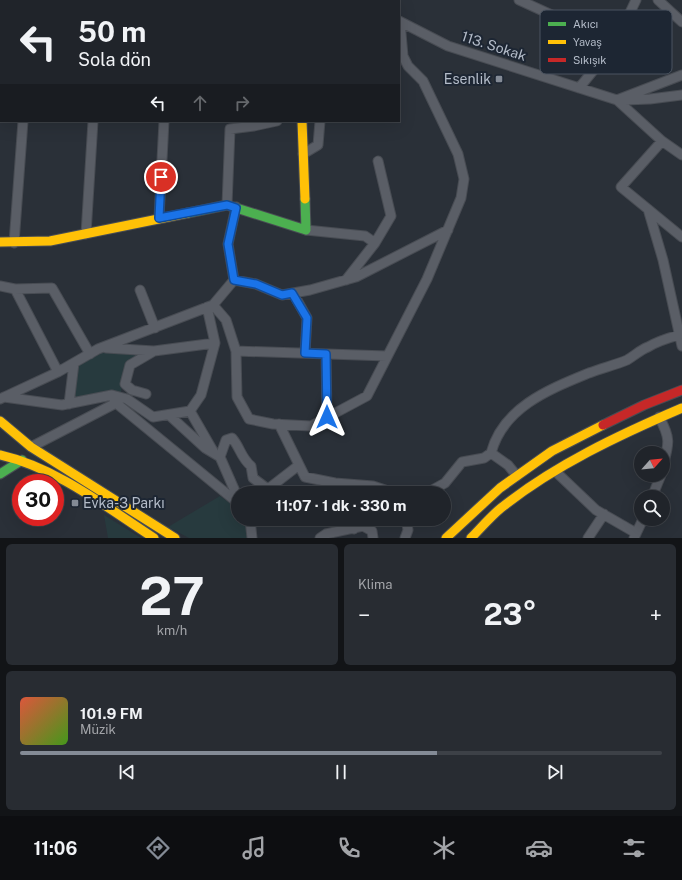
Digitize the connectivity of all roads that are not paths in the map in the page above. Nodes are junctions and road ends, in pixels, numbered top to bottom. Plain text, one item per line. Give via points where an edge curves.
1 (519, 0) edge
2 (636, 0) edge
3 (658, 0) edge
4 (531, 2) edge
5 (547, 10) edge
6 (631, 10) edge
7 (669, 10) edge
8 (672, 13) edge
9 (400, 22) edge
10 (682, 22) edge
11 (400, 30) edge
12 (590, 74) edge
13 (682, 75) edge
14 (666, 80) junction
15 (682, 80) edge
16 (579, 88) junction
17 (682, 95) edge
18 (617, 100) junction
19 (23, 122) edge
20 (93, 122) edge
21 (164, 122) edge
22 (272, 122) edge
23 (302, 122) edge
24 (320, 122) edge
25 (662, 141) junction
26 (303, 154) junction
27 (682, 155) edge
28 (378, 160) dead end
29 (231, 206) junction
30 (648, 209) junction
31 (159, 218) junction
32 (306, 230) junction
33 (448, 230) junction
34 (86, 234) junction
35 (682, 237) edge
36 (0, 242) edge
37 (14, 243) junction
38 (375, 243) junction
39 (234, 280) junction
40 (346, 280) junction
41 (0, 286) edge
42 (15, 289) junction
43 (140, 290) dead end
44 (292, 293) junction
45 (210, 306) junction
46 (155, 328) junction
47 (679, 335) junction
48 (215, 343) junction
49 (682, 346) edge
50 (102, 348) junction
51 (154, 351) junction
52 (236, 352) junction
53 (305, 353) junction
54 (90, 354) junction
55 (326, 354) junction
56 (387, 356) junction
57 (74, 363) junction
58 (58, 372) junction
59 (132, 390) junction
60 (682, 390) edge
61 (146, 394) dead end
62 (2, 398) edge
63 (114, 399) junction
64 (127, 399) junction
65 (69, 404) junction
66 (648, 404) junction
67 (682, 408) edge
68 (190, 411) junction
69 (169, 415) junction
70 (327, 417) junction
71 (656, 419) junction
72 (0, 421) edge
73 (279, 424) junction
74 (669, 446) edge
75 (31, 447) junction
76 (491, 453) junction
77 (217, 454) junction
78 (0, 456) edge
79 (22, 460) junction
80 (299, 464) junction
81 (555, 471) junction
82 (0, 474) edge
83 (517, 476) junction
84 (232, 486) edge
85 (262, 486) edge
86 (271, 486) edge
87 (373, 486) edge
88 (438, 486) edge
89 (231, 497) edge
90 (604, 514) junction
91 (251, 526) edge
92 (351, 526) edge
93 (407, 526) edge
94 (639, 526) edge
95 (354, 528) junction
96 (635, 536) edge
97 (154, 538) edge
98 (175, 538) edge
99 (252, 538) edge
100 (320, 538) edge
101 (373, 538) edge
102 (405, 538) edge
103 (446, 538) edge
104 (471, 538) edge
105 (588, 538) edge

1 - 4 street
2 - 6 street
3 - 7 street
4 - 5 street
8 - 10 street
9 - 16 street, 113. Sokak via 448,46
11 - 33 street via 403,56 408,66 423,81 458,154 464,179 461,198
12 - 16 street
13 - 14 street
14 - 15 street
14 - 18 street
16 - 18 street, 113. Sokak
17 - 18 street via 650,100
18 - 25 street, 113. Sokak
19 - 37 street
20 - 34 street
21 - 31 street
22 - 29 street via 230,129
23 - 26 street
24 - 26 street via 318,145
25 - 27 street, 113. Sokak
25 - 30 street via 621,187
26 - 32 street
28 - 38 street via 391,216
29 - 31 street
29 - 32 street
29 - 39 street via 228,244
30 - 35 street
30 - 47 street via 663,260
31 - 34 street
32 - 38 street via 365,236
33 - 40 street
33 - 56 street via 427,279
34 - 37 street via 50,241
36 - 37 street
38 - 40 street
39 - 44 street via 256,284 282,295
39 - 45 street
40 - 44 street
41 - 42 street
42 - 54 street via 52,288
42 - 58 street
43 - 46 street
44 - 53 street via 307,318
45 - 46 street
45 - 48 street
45 - 52 street via 226,320
46 - 50 street
47 - 49 street
47 - 76 street via 663,339 628,360 589,373 536,398 509,418
48 - 51 street
48 - 68 street via 201,395
50 - 51 street
50 - 54 street
51 - 59 street via 130,365 125,384
52 - 53 street
52 - 73 street via 237,397 249,419
53 - 55 street
54 - 57 street
55 - 56 street
55 - 70 street
56 - 70 street via 367,396
57 - 58 street
57 - 65 street
58 - 62 street
59 - 61 street
59 - 64 street
60 - 66 street
62 - 65 street
63 - 64 street
63 - 65 street
63 - 75 street
63 - 89 street
64 - 69 street via 154,417
66 - 71 street
66 - 83 street via 552,451
67 - 71 street
68 - 69 street
68 - 77 street
69 - 77 street via 205,448
70 - 73 street via 311,426
71 - 74 street via 667,431
71 - 81 street
72 - 75 street
73 - 80 street
75 - 98 street
76 - 83 street via 508,465
76 - 88 street via 484,458 462,462
77 - 84 street
77 - 85 street via 226,440 232,438 244,460 251,466 253,478
78 - 79 street
79 - 82 street
79 - 97 street via 58,478
80 - 86 street
80 - 87 street via 305,477 335,483
81 - 90 street via 596,510
81 - 104 street via 503,507
83 - 103 street via 500,488
90 - 96 street
90 - 105 street
91 - 99 street
92 - 95 street
93 - 102 street
94 - 96 street
95 - 100 street via 326,534
95 - 101 street via 367,528 372,531

